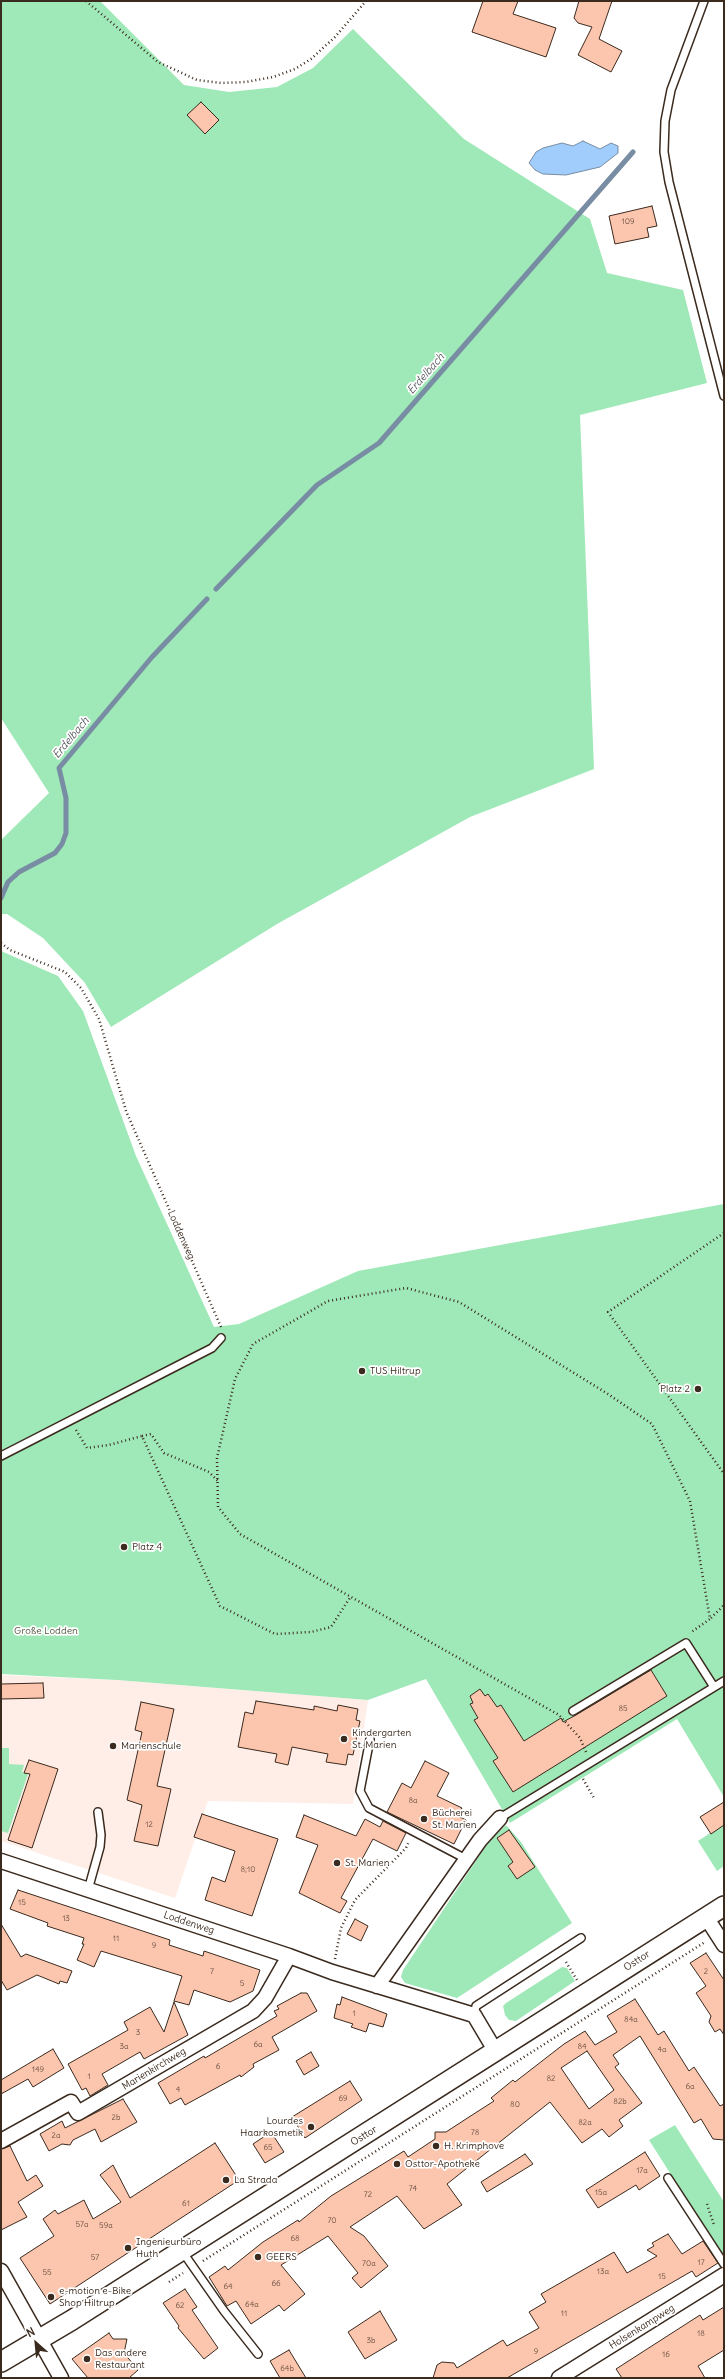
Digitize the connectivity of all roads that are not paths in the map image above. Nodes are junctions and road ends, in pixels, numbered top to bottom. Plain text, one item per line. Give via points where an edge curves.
1 (704, 1) edge
2 (724, 396) edge
3 (221, 1338) road end
4 (1, 1456) edge
5 (724, 1681) edge
6 (714, 1687) junction
7 (569, 1711) road end
8 (370, 1739) dead end
9 (98, 1812) dead end
10 (500, 1818) joint
11 (466, 1859) junction
12 (1, 1861) edge
13 (88, 1890) junction
14 (724, 1906) edge
15 (706, 1917) junction
16 (581, 1938) dead end
17 (720, 1940) edge
18 (289, 1956) junction
19 (377, 1986) junction
20 (474, 2015) junction
21 (496, 2052) junction
22 (1, 2140) edge
23 (668, 2178) dead end
24 (182, 2250) junction
25 (724, 2264) edge
26 (1, 2270) edge
27 (724, 2275) edge
28 (40, 2340) junction
29 (258, 2354) dead end
30 (1, 2362) edge
31 (61, 2378) edge
32 (559, 2378) edge

1 - 2 lane via 671,90 665,121 664,152 668,182
3 - 4 lane via 212,1348
5 - 6 lane
6 - 7 lane via 686,1644
6 - 10 lane
8 - 11 lane via 360,1791 369,1808
9 - 13 lane via 100,1847
10 - 11 street
11 - 19 street
12 - 13 street, Loddenweg
13 - 18 street, Loddenweg
14 - 15 main road, Osttor
15 - 17 street
15 - 21 main road, Osttor
16 - 20 lane via 476,2006
18 - 19 street, Loddenweg
18 - 22 street, Marienkirchweg via 265,1998 253,2011 78,2113 71,2102
19 - 20 street, Loddenweg
20 - 21 street
21 - 24 main road, Osttor
23 - 25 lane
24 - 28 main road, Osttor
24 - 29 lane
26 - 28 street
27 - 32 street, Holsenkampweg
28 - 30 main road, Osttor
28 - 31 street

